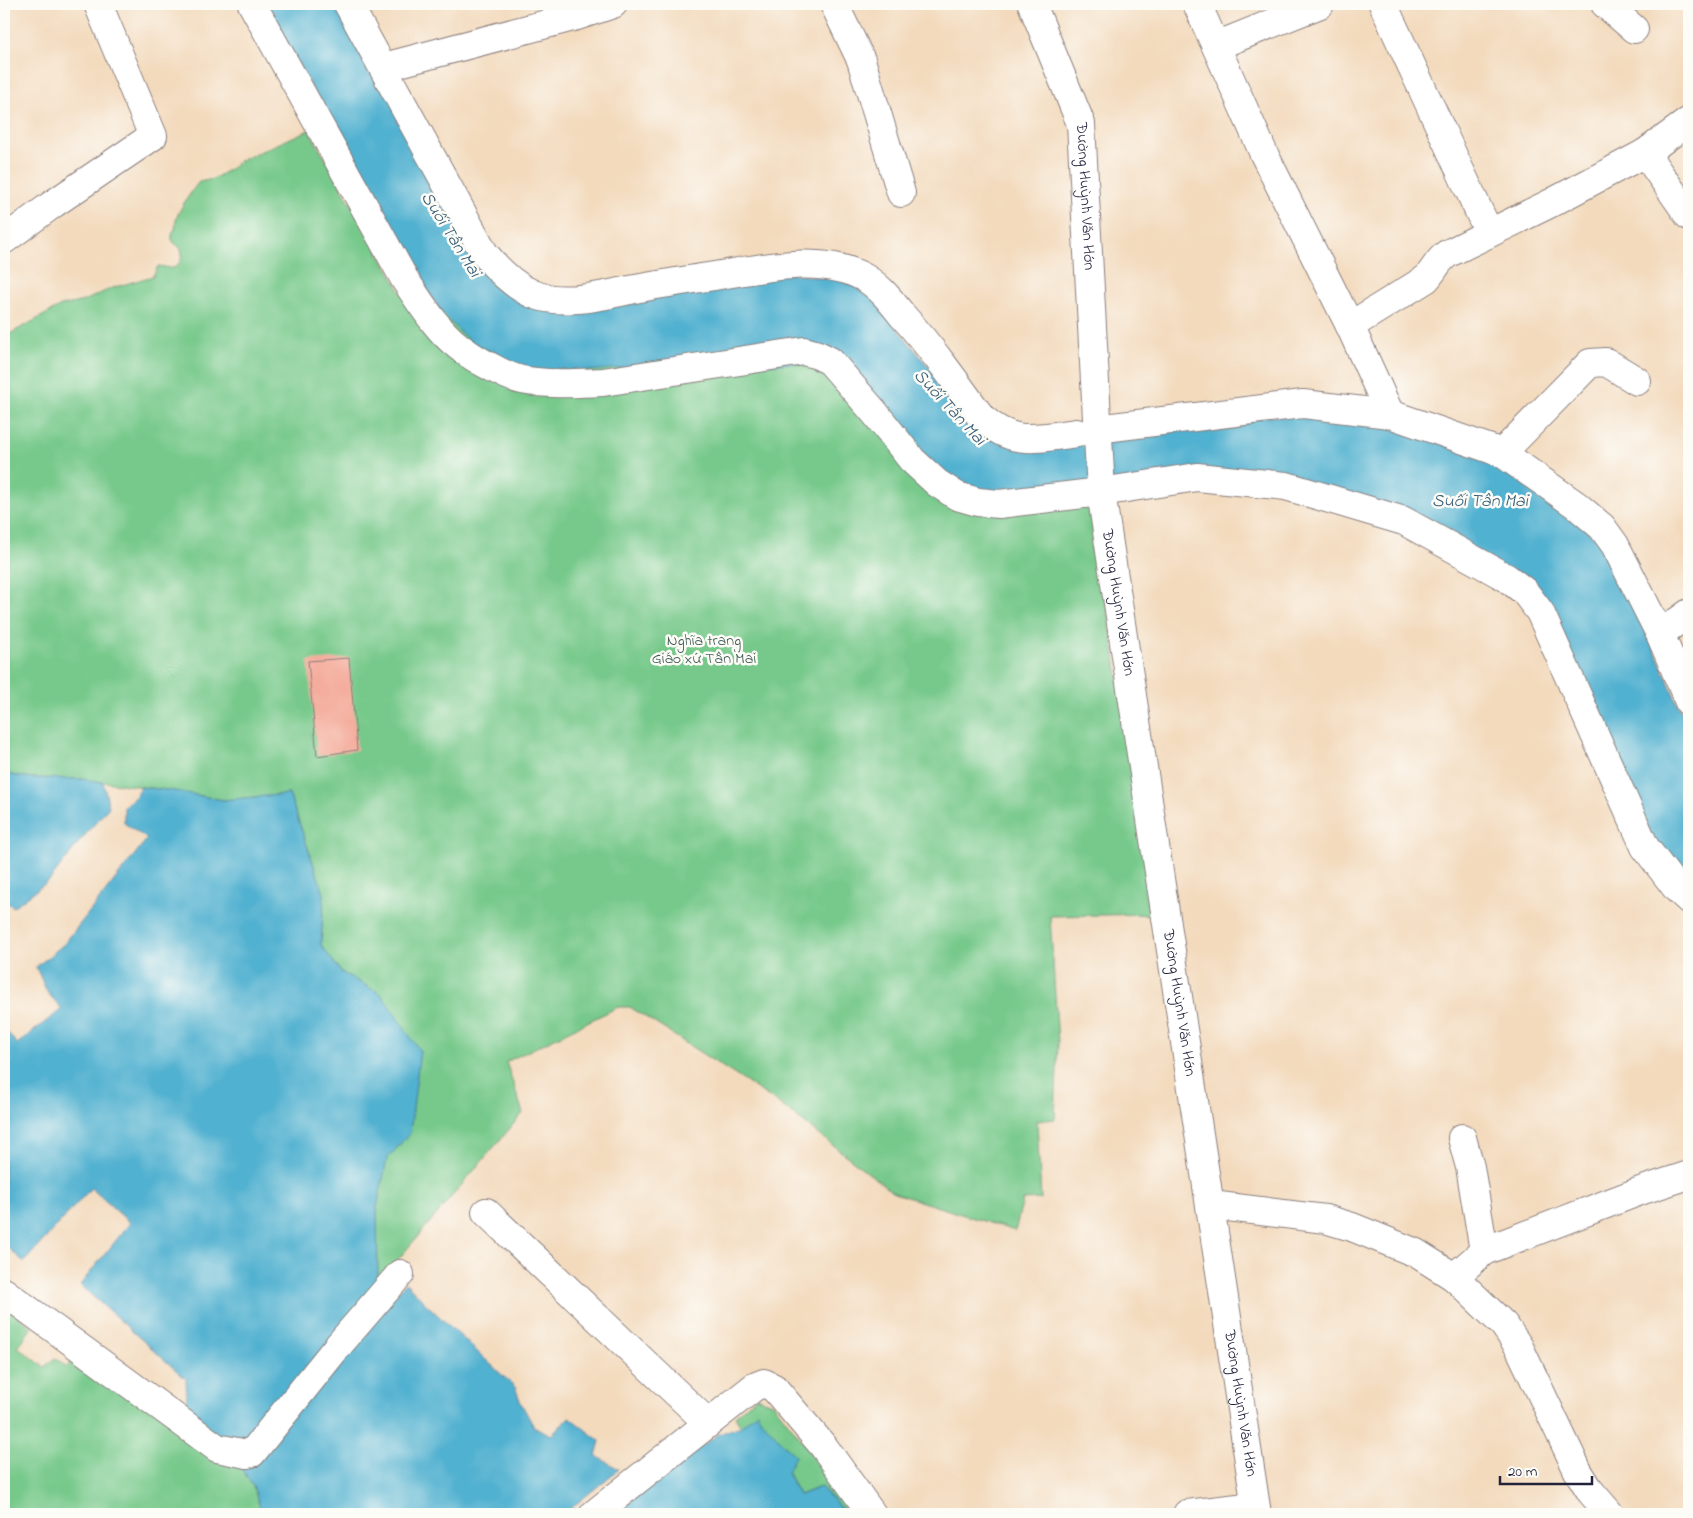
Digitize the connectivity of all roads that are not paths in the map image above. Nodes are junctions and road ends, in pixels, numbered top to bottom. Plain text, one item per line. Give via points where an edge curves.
1 (98, 4) edge
2 (252, 4) edge
3 (348, 4) edge
4 (613, 4) edge
5 (834, 4) edge
6 (1032, 4) edge
7 (1197, 4) edge
8 (1320, 4) edge
9 (1383, 4) edge
10 (1604, 4) edge
11 (1634, 29) dead end
12 (1216, 46) junction
13 (384, 67) junction
14 (1689, 121) edge
15 (1645, 153) junction
16 (901, 193) dead end
17 (1689, 216) edge
18 (1489, 233) junction
19 (4, 240) edge
20 (1350, 326) junction
21 (1637, 381) dead end
22 (1390, 414) junction
23 (1087, 431) junction
24 (1502, 453) junction
25 (1101, 492) junction
26 (1689, 613) edge
27 (1660, 634) junction
28 (1689, 702) edge
29 (1689, 900) edge
30 (1462, 1138) dead end
31 (1689, 1175) edge
32 (1211, 1205) junction
33 (486, 1212) dead end
34 (1484, 1251) junction
35 (400, 1274) dead end
36 (1454, 1277) junction
37 (4, 1292) edge
38 (708, 1423) junction
39 (1256, 1510) edge
40 (594, 1514) edge
41 (872, 1514) edge
42 (1187, 1514) edge
43 (1610, 1514) edge

1 - 19 street via 153,136
2 - 25 street via 405,280 432,319 456,345 473,357 520,380 573,384 804,351 830,361 912,460 957,496 999,504
3 - 13 street
4 - 13 street
5 - 16 street via 861,60
6 - 23 street, Đường Huỳnh Văn Hớn via 1081,124
7 - 12 street
8 - 12 street
9 - 18 street
10 - 11 street
12 - 20 street via 1264,154
13 - 23 street via 484,253 514,283 534,294 558,301 605,296 791,264 848,270 877,286 929,345 990,426 1006,435 1024,439
14 - 15 street
15 - 17 street
15 - 18 street
18 - 20 street via 1447,254 1426,279
20 - 22 street
21 - 24 street via 1606,362 1590,363
22 - 23 street via 1303,404
22 - 24 street
23 - 25 street, Đường Huỳnh Văn Hớn
24 - 27 street via 1602,527 1615,545
25 - 29 street via 1197,477 1286,486 1404,521 1507,578 1524,591 1540,612 1644,847
25 - 32 street, Đường Huỳnh Văn Hớn
26 - 27 street
27 - 28 street
30 - 34 street
31 - 34 street
32 - 36 street via 1325,1219 1416,1253
32 - 39 street, Đường Huỳnh Văn Hớn
33 - 38 street
34 - 36 street
35 - 37 street via 337,1346 252,1453 247,1454 217,1448
36 - 43 street via 1504,1325 1519,1347 1578,1471
38 - 40 street
38 - 41 street via 754,1387 764,1383 774,1388 824,1446
39 - 42 street

